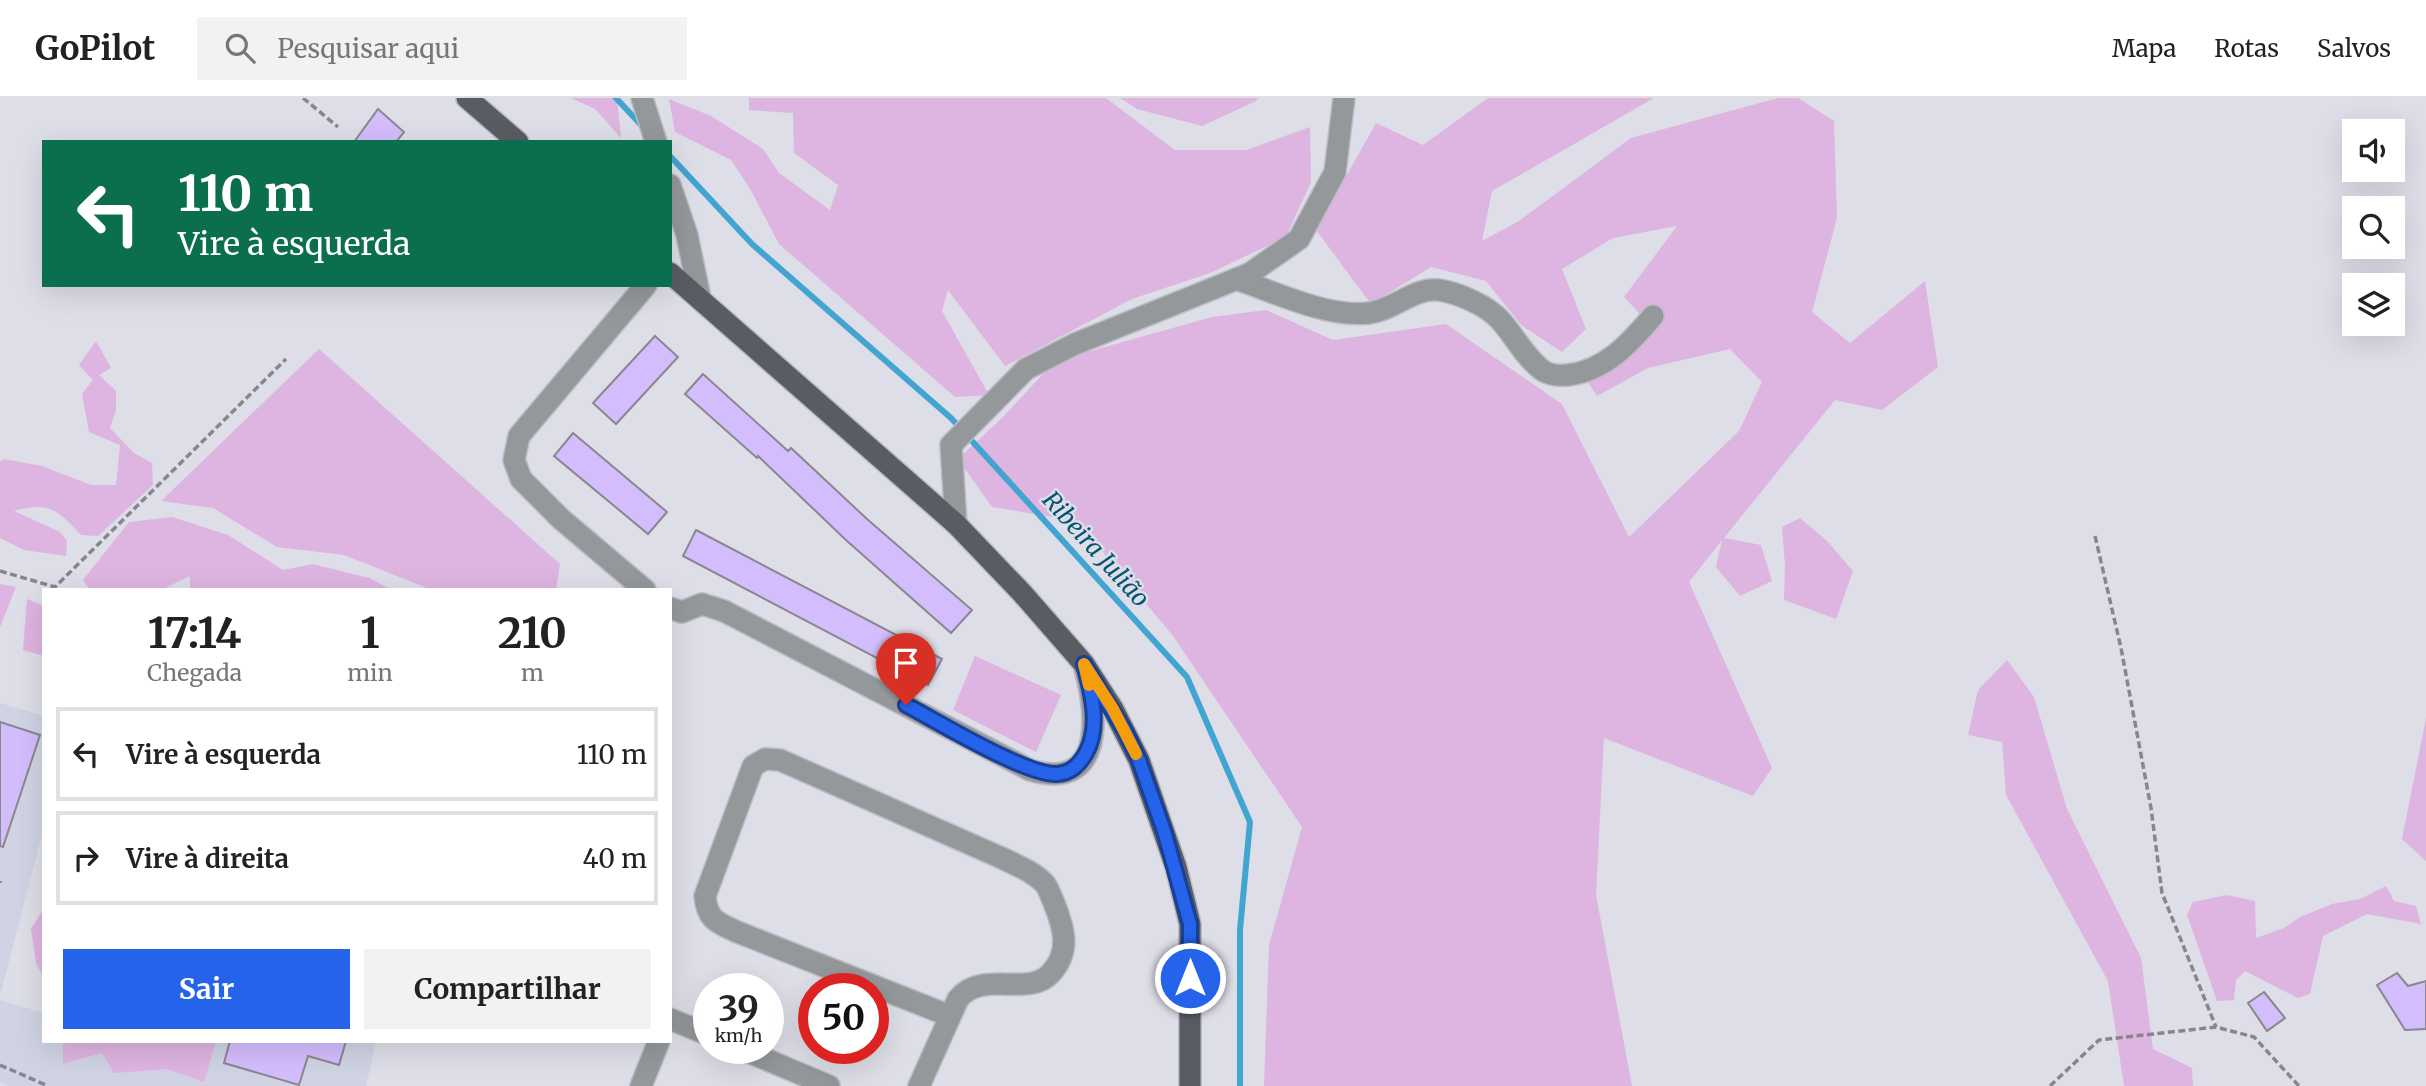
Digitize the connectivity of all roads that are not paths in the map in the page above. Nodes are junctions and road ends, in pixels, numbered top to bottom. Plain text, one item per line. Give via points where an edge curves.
1 (467, 98) edge
2 (642, 98) edge
3 (1344, 98) edge
4 (516, 140) edge
5 (655, 140) edge
6 (672, 191) edge
7 (672, 275) edge
8 (1236, 279) junction
9 (644, 287) edge
10 (700, 298) junction
11 (1653, 316) dead end
12 (956, 524) junction
13 (643, 588) edge
14 (672, 609) edge
15 (1084, 664) junction
16 (950, 1016) junction
17 (672, 1020) edge
18 (693, 1028) edge
19 (658, 1043) edge
20 (777, 1064) edge
21 (641, 1086) edge
22 (829, 1086) edge
23 (919, 1086) edge
24 (1190, 1086) edge

1 - 4 main road
2 - 5 lane
3 - 8 lane via 1335,172 1299,239
6 - 10 lane
7 - 10 main road
8 - 11 lane via 1319,308 1352,314 1373,313 1429,289 1444,291 1499,318 1544,372 1561,376 1602,365
8 - 12 lane via 1075,344 1026,369 951,445
9 - 13 lane via 519,436 514,460 521,479 545,503
10 - 12 main road
12 - 15 main road
14 - 15 lane via 684,612 702,604 724,611 1030,770 1046,774 1073,770 1094,736 1092,694
15 - 24 main road via 1139,760 1186,906 1190,924
16 - 16 lane via 735,931 717,923 706,910 705,896 752,766 765,759 780,760 1004,859 1046,885 1065,940 1063,957 1050,976 1033,983 982,984 965,990
16 - 23 lane
17 - 18 lane
19 - 21 lane
20 - 22 lane

